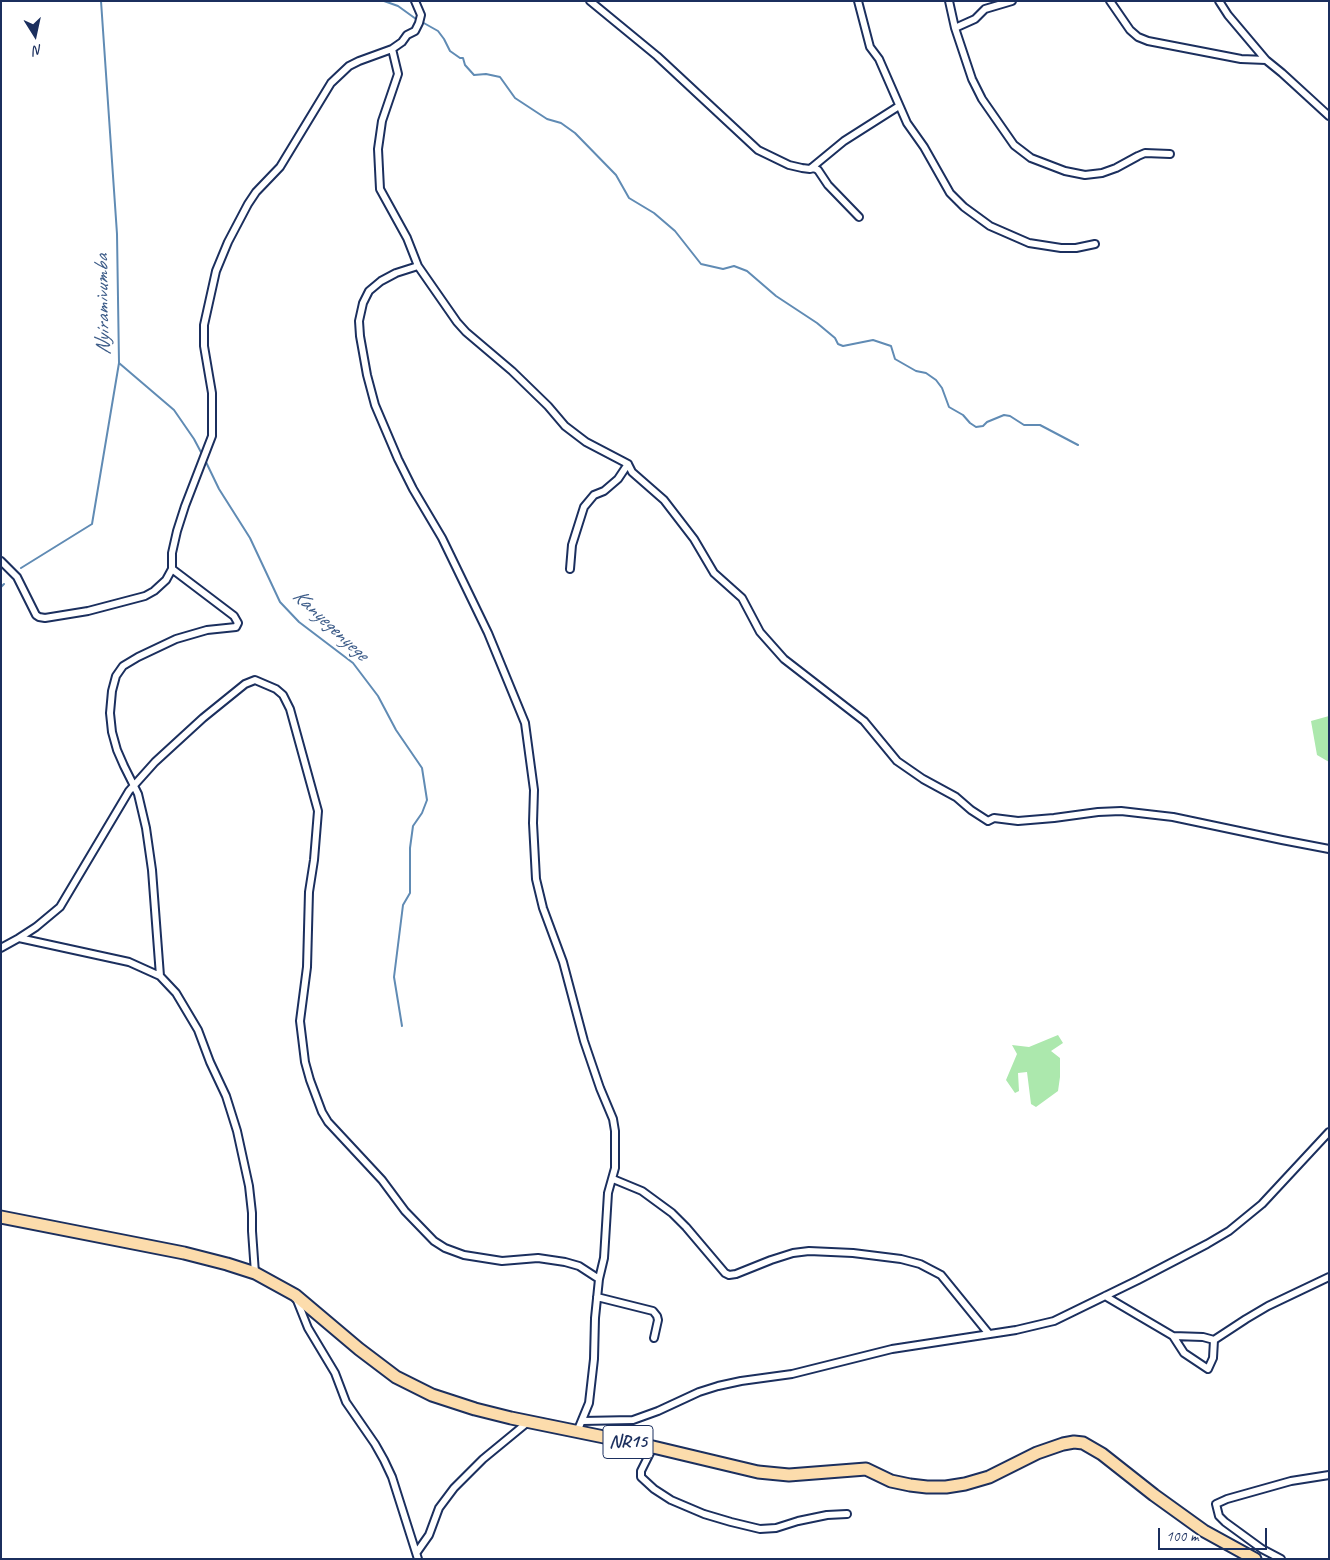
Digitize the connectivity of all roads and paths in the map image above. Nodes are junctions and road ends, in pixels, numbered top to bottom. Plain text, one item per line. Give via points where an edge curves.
1 (415, 1) edge
2 (590, 1) edge
3 (858, 1) edge
4 (949, 1) edge
5 (1012, 1) edge
6 (1110, 1) edge
7 (1219, 1) edge
8 (956, 28) junction
9 (392, 49) junction
10 (1266, 60) junction
11 (899, 106) junction
12 (1329, 116) edge
13 (1170, 154) dead end
14 (810, 169) junction
15 (859, 217) dead end
16 (1095, 244) dead end
17 (418, 266) junction
18 (628, 464) junction
19 (1, 561) edge
20 (172, 569) junction
21 (570, 569) dead end
22 (134, 786) junction
23 (1329, 849) edge
24 (19, 938) junction
25 (1, 948) edge
26 (160, 976) junction
27 (1329, 1132) edge
28 (613, 1179) junction
29 (1, 1217) edge
30 (255, 1273) junction
31 (1329, 1278) edge
32 (599, 1279) junction
33 (295, 1295) junction
34 (1106, 1296) junction
35 (597, 1297) junction
36 (989, 1334) junction
37 (1173, 1336) junction
38 (654, 1338) dead end
39 (1214, 1340) junction
40 (582, 1421) junction
41 (528, 1422) junction
42 (577, 1432) junction
43 (653, 1448) junction
44 (1329, 1475) edge
45 (847, 1514) dead end
46 (417, 1556) edge
47 (1255, 1559) edge
48 (1281, 1559) edge

1 - 9 street via 421,15 419,23
2 - 14 street via 657,56 758,150 789,165
3 - 11 street via 870,47 879,59
4 - 8 street
5 - 8 street via 985,9 975,19
6 - 10 street via 1130,30 1148,41 1241,59
7 - 10 street
8 - 13 street via 972,79 982,99 1014,145 1031,158 1085,175 1116,168 1145,153
9 - 17 street via 398,74 378,140 380,189 407,238
9 - 20 street via 354,63 331,83 280,167 248,204 228,242 216,271 203,335 212,393 212,436 177,531
10 - 12 street
11 - 14 street via 844,141
11 - 16 street via 950,192 974,216 1029,243 1061,248
14 - 15 street via 818,170
17 - 18 street via 466,332 512,371 566,426 586,442
17 - 28 street via 381,281 369,291 363,303 359,320 367,375 375,405 398,459 442,538 488,633 525,723 534,790 536,879 584,1041 613,1120
18 - 21 street via 618,479 584,507 572,545
18 - 23 street via 632,472 676,514 714,573 742,598 760,632 784,659 864,721 897,761 988,821 994,818 1018,821 1098,812 1130,812 1173,817
19 - 20 street via 16,577 36,615 45,618 145,596 160,587
20 - 22 street via 234,616 238,623 236,627 207,630 176,639 138,657 116,676 110,713 112,732
22 - 24 street via 60,907
22 - 26 street via 142,805 152,870
22 - 32 street via 203,718 251,680 260,681 283,695 290,709 318,811 300,1021 305,1062 322,1112 434,1242 464,1255 502,1261 538,1258 565,1262 579,1266
24 - 25 street
24 - 26 street via 129,962
26 - 30 street via 176,993 198,1030 231,1110 249,1186
27 - 34 street via 1262,1204 1229,1231
28 - 32 street via 608,1193 604,1258
28 - 36 street via 642,1191 672,1213 728,1275 810,1251 901,1259 942,1275
29 - 30 highway, NR15 via 184,1253
30 - 33 highway, NR15
31 - 39 street via 1261,1310
32 - 35 street
33 - 41 highway, NR15 via 380,1365 415,1387 475,1409
33 - 46 street via 308,1328 335,1372 346,1402 375,1444 392,1477
34 - 36 street via 1054,1320
34 - 37 street
35 - 38 street via 653,1311 658,1316
35 - 40 street via 589,1403
36 - 40 street via 892,1349 792,1374 718,1386 633,1420
37 - 39 street
37 - 39 street via 1184,1353 1208,1369 1214,1358
40 - 42 street
41 - 42 highway, NR15
41 - 46 street via 483,1458 454,1488 439,1508 429,1536
42 - 43 highway, NR15
43 - 45 street via 640,1471 641,1477 671,1500 704,1514 760,1529 776,1528 827,1514
43 - 47 highway, NR15 via 758,1472 789,1475 866,1469 891,1481 946,1487 1005,1471 1037,1453 1063,1444 1083,1443 1204,1531
44 - 48 street via 1291,1481 1216,1504 1219,1516 1225,1522

